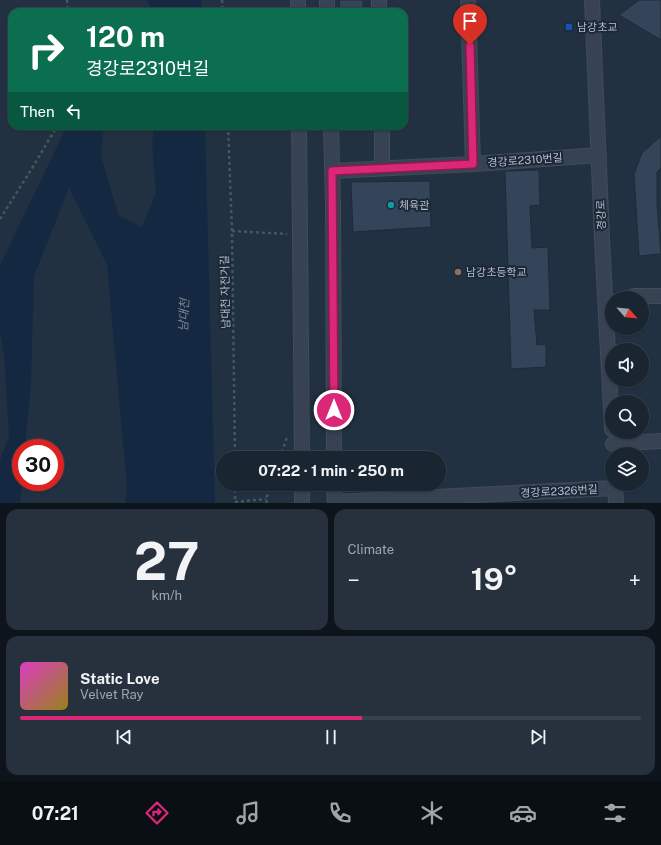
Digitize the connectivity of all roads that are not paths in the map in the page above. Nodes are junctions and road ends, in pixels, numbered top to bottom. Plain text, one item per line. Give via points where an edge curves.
1 (468, 0) edge
2 (592, 0) edge
3 (299, 130) edge
4 (330, 130) edge
5 (382, 130) edge
6 (599, 155) junction
7 (473, 164) junction
8 (382, 168) junction
9 (332, 171) junction
10 (649, 296) edge
11 (661, 296) edge
12 (613, 440) edge
13 (661, 441) edge
14 (302, 451) edge
15 (334, 451) edge
16 (605, 487) edge
17 (302, 491) edge
18 (334, 491) edge
19 (615, 491) edge
20 (513, 498) edge
21 (416, 501) edge
22 (302, 503) edge
23 (335, 503) edge
24 (616, 503) edge

1 - 7 street
2 - 6 street, 경강로
3 - 14 street
4 - 9 street
5 - 8 street
6 - 7 street, 경강로2310번길
6 - 12 street, 경강로
7 - 8 street, 경강로2310번길
8 - 9 street, 경강로2310번길
9 - 15 street
10 - 11 street
12 - 13 street
16 - 20 street, 경강로2326번길
17 - 22 street
18 - 23 street
19 - 24 street
20 - 21 street, 경강로2326번길
21 - 23 street, 경강로2326번길

